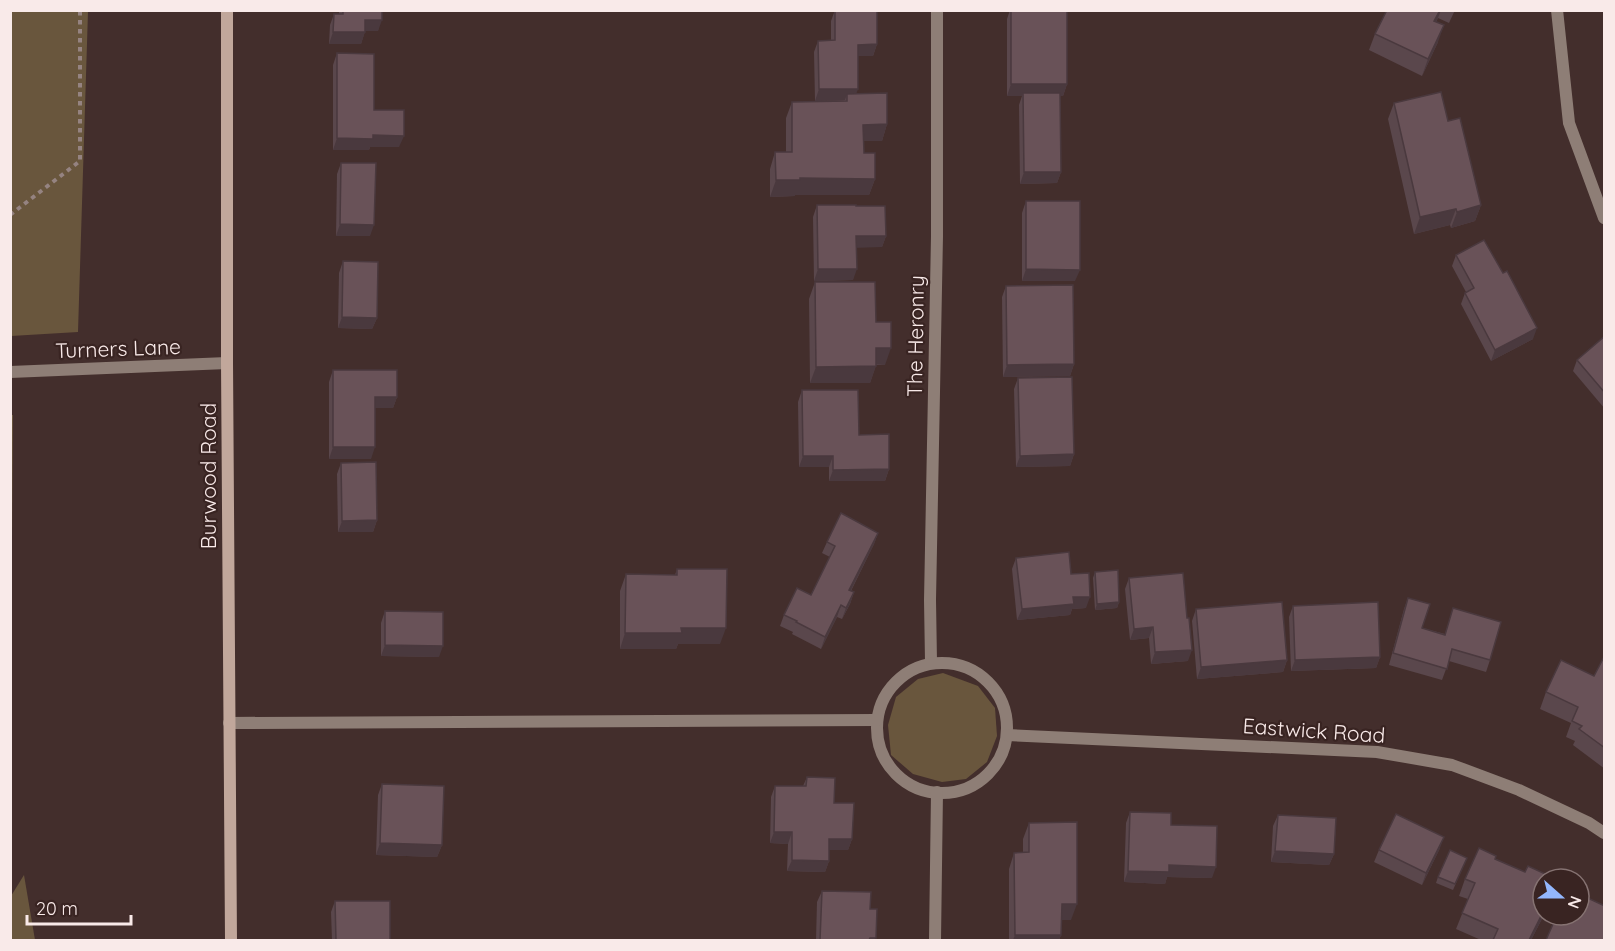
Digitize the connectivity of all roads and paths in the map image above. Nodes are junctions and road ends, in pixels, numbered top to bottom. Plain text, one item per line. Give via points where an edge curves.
1 (80, 10) edge
2 (227, 10) edge
3 (938, 10) edge
4 (1557, 10) edge
5 (10, 215) edge
6 (1605, 218) edge
7 (227, 363) junction
8 (10, 372) edge
9 (931, 662) junction
10 (878, 720) junction
11 (229, 723) junction
12 (1006, 735) junction
13 (938, 792) junction
14 (1605, 833) edge
15 (231, 940) edge
16 (935, 940) edge

1 - 5 path via 80,161
2 - 7 street, Burwood Road
3 - 9 street, The Heronry
4 - 6 street via 1569,123
7 - 8 street, Turners Lane
7 - 11 street, Burwood Road
9 - 10 street via 904,674 891,685 880,705
9 - 12 street via 960,664 992,685 1005,707
10 - 11 street
10 - 13 street via 876,731 884,760 894,773 910,786
11 - 15 street, Burwood Road
12 - 13 street via 990,772 960,791
12 - 14 street, Eastwick Road via 1377,752 1452,765 1519,790
13 - 16 street

